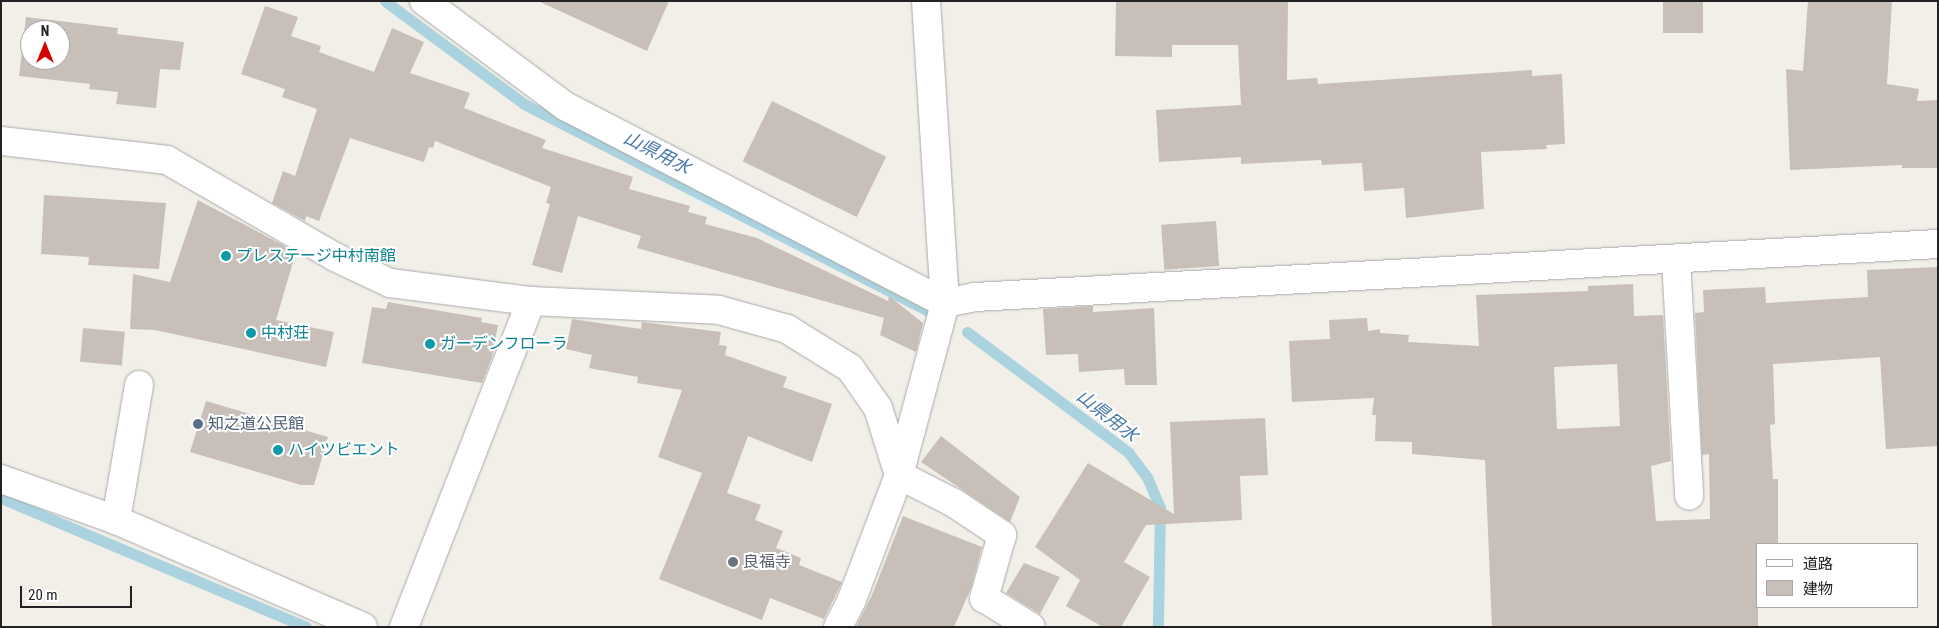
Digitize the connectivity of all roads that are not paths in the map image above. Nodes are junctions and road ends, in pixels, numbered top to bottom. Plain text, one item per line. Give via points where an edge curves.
1 (424, 1) edge
2 (926, 1) edge
3 (1, 141) edge
4 (1938, 244) edge
5 (1676, 260) junction
6 (531, 301) junction
7 (945, 303) junction
8 (139, 385) dead end
9 (899, 475) junction
10 (1, 479) edge
11 (1690, 496) dead end
12 (116, 520) junction
13 (363, 627) edge
14 (404, 627) edge
15 (838, 627) edge
16 (1031, 627) edge

1 - 7 street via 565,106
2 - 7 street
3 - 6 street via 167,160 335,257 390,283
4 - 5 street
5 - 7 street via 975,297
5 - 11 street
6 - 9 street via 719,310 786,329 850,368 878,408
6 - 14 street
7 - 9 street
8 - 12 street
9 - 15 street via 852,599
9 - 16 street via 954,503 1002,535 984,598
10 - 12 street
12 - 13 street

